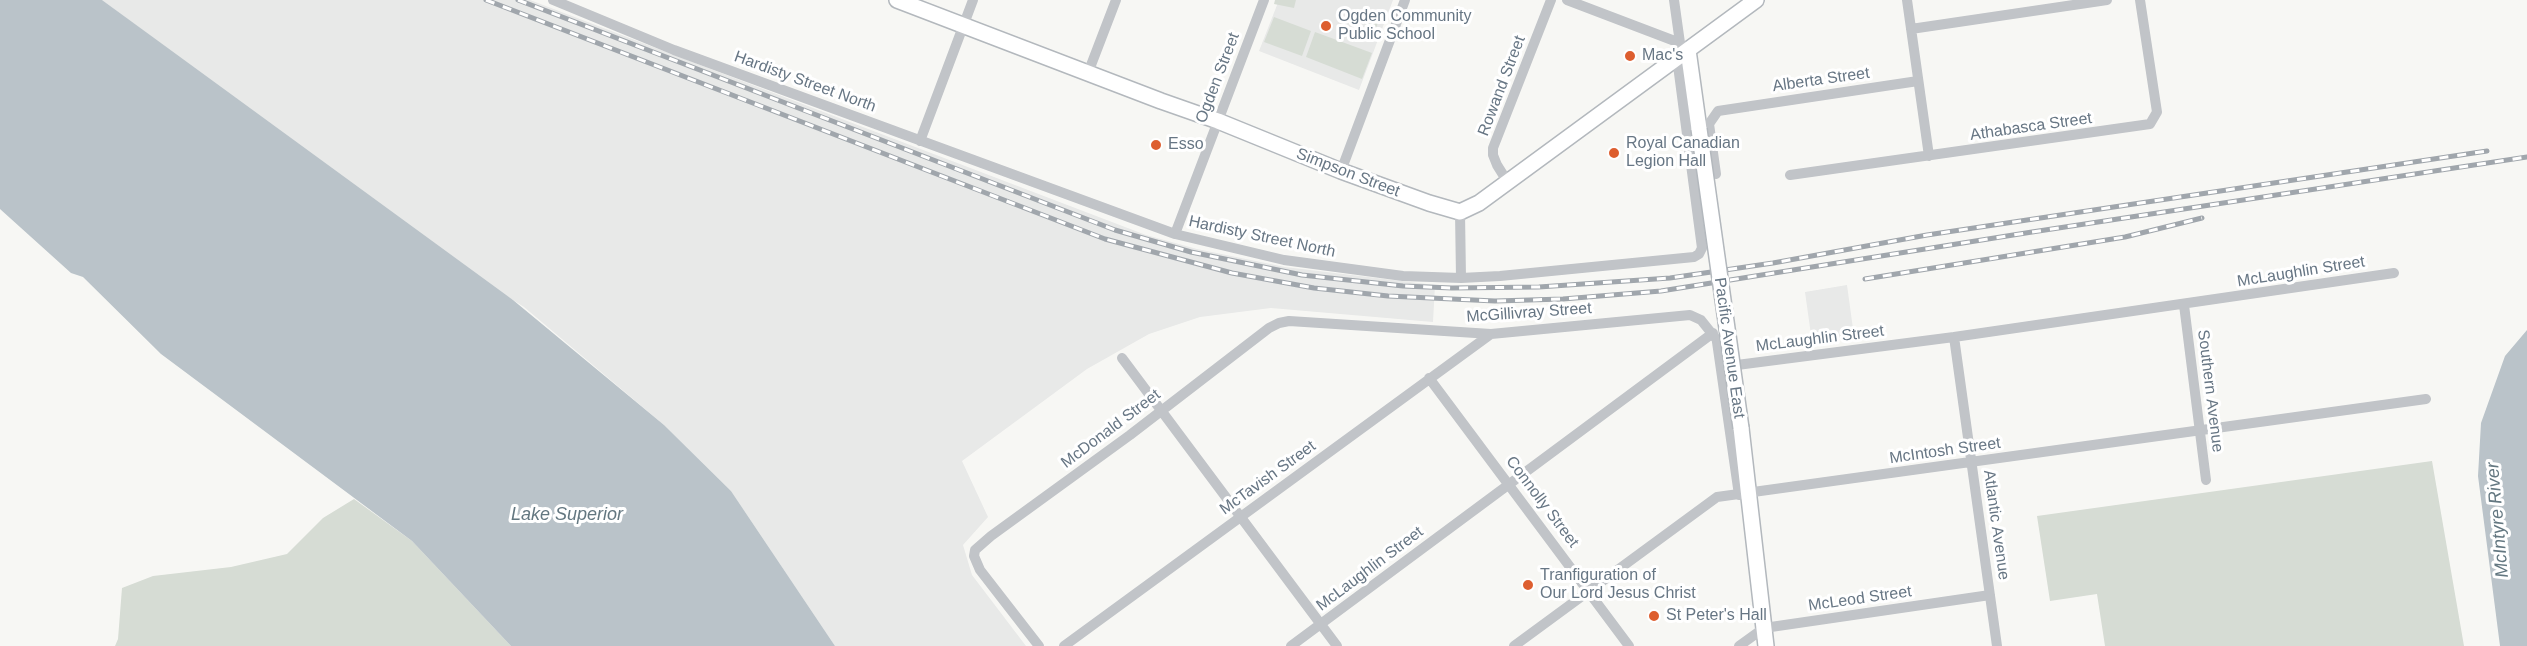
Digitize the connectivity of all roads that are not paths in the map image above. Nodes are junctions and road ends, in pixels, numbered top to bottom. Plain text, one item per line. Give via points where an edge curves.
1 (553, 0) edge
2 (897, 0) edge
3 (973, 0) edge
4 (1116, 0) edge
5 (1264, 0) edge
6 (1406, 0) edge
7 (1551, 0) edge
8 (1567, 0) edge
9 (1674, 0) edge
10 (1756, 0) edge
11 (1907, 0) edge
12 (2107, 0) edge
13 (2140, 0) edge
14 (963, 25) junction
15 (1911, 29) junction
16 (1681, 50) junction
17 (1088, 73) junction
18 (1918, 81) junction
19 (1218, 121) junction
20 (920, 141) junction
21 (1929, 156) junction
22 (1341, 171) junction
23 (1716, 174) dead end
24 (1790, 176) dead end
25 (1508, 181) junction
26 (1460, 212) junction
27 (1175, 234) junction
28 (2394, 273) dead end
29 (1461, 278) junction
30 (2184, 305) junction
31 (1269, 328) joint
32 (1491, 334) junction
33 (1715, 336) junction
34 (1954, 338) junction
35 (1122, 358) dead end
36 (1429, 378) junction
37 (2426, 399) dead end
38 (1161, 410) junction
39 (2200, 430) junction
40 (1972, 462) junction
41 (2206, 480) dead end
42 (1510, 484) junction
43 (1744, 494) junction
44 (1241, 516) junction
45 (1589, 590) junction
46 (1990, 595) junction
47 (1321, 624) junction
48 (1764, 628) junction
49 (1039, 646) edge
50 (1064, 646) edge
51 (1291, 646) edge
52 (1337, 646) edge
53 (1514, 646) edge
54 (1629, 646) edge
55 (1739, 646) edge
56 (1766, 646) edge
57 (1997, 646) edge

1 - 20 street, Hardisty Street North via 674,50
2 - 14 main road, Simpson Street
3 - 14 street
4 - 17 street
5 - 19 street, Ogden Street
6 - 22 street
7 - 25 street, Rowand Street via 1493,148 1497,165
8 - 16 street
9 - 16 street
10 - 16 main road
11 - 15 street
12 - 15 street
13 - 21 street, Athabasca Street via 2157,112 2150,124
14 - 17 main road, Simpson Street
14 - 20 street
15 - 18 street
16 - 25 main road
16 - 29 street, Hardisty Street North via 1702,248 1699,254
16 - 43 main road, Pacific Avenue East, bridge via 1699,129 1741,428
17 - 19 main road, Simpson Street
18 - 21 street
18 - 23 street, Alberta Street via 1718,111 1709,124
19 - 22 main road, Simpson Street
19 - 27 street, Ogden Street
20 - 27 street, Hardisty Street North
21 - 24 street, Athabasca Street
22 - 26 main road, Simpson Street
25 - 26 main road
26 - 29 street
27 - 29 street, Hardisty Street North via 1307,264 1403,276
28 - 30 street, McLaughlin Street
30 - 34 street, McLaughlin Street
30 - 39 street, Southern Avenue
31 - 32 street, McGillivray Street via 1289,321
31 - 38 street, McDonald Street
32 - 33 street, McGillivray Street via 1690,315 1701,320
32 - 36 street, McTavish Street
33 - 34 street, McLaughlin Street via 1737,365
33 - 42 street, McLaughlin Street
33 - 43 street
34 - 40 street, Atlantic Avenue
35 - 38 street
36 - 42 street, Connolly Street
36 - 44 street, McTavish Street
37 - 39 street, McIntosh Street
38 - 44 street
38 - 49 street, McDonald Street via 975,550 980,570
39 - 40 street, McIntosh Street
39 - 41 street, Southern Avenue
40 - 43 street, McIntosh Street
40 - 46 street, Atlantic Avenue
42 - 45 street, Connolly Street
42 - 47 street, McLaughlin Street
43 - 45 street, McIntosh Street via 1717,497
43 - 48 main road, Pacific Avenue East
44 - 47 street
44 - 50 street, McTavish Street
45 - 53 street, McIntosh Street
45 - 54 street, Connolly Street
46 - 48 street, McLeod Street
46 - 57 street, Atlantic Avenue
47 - 51 street, McLaughlin Street
47 - 52 street
48 - 55 street, McLeod Street
48 - 56 main road, Pacific Avenue East

